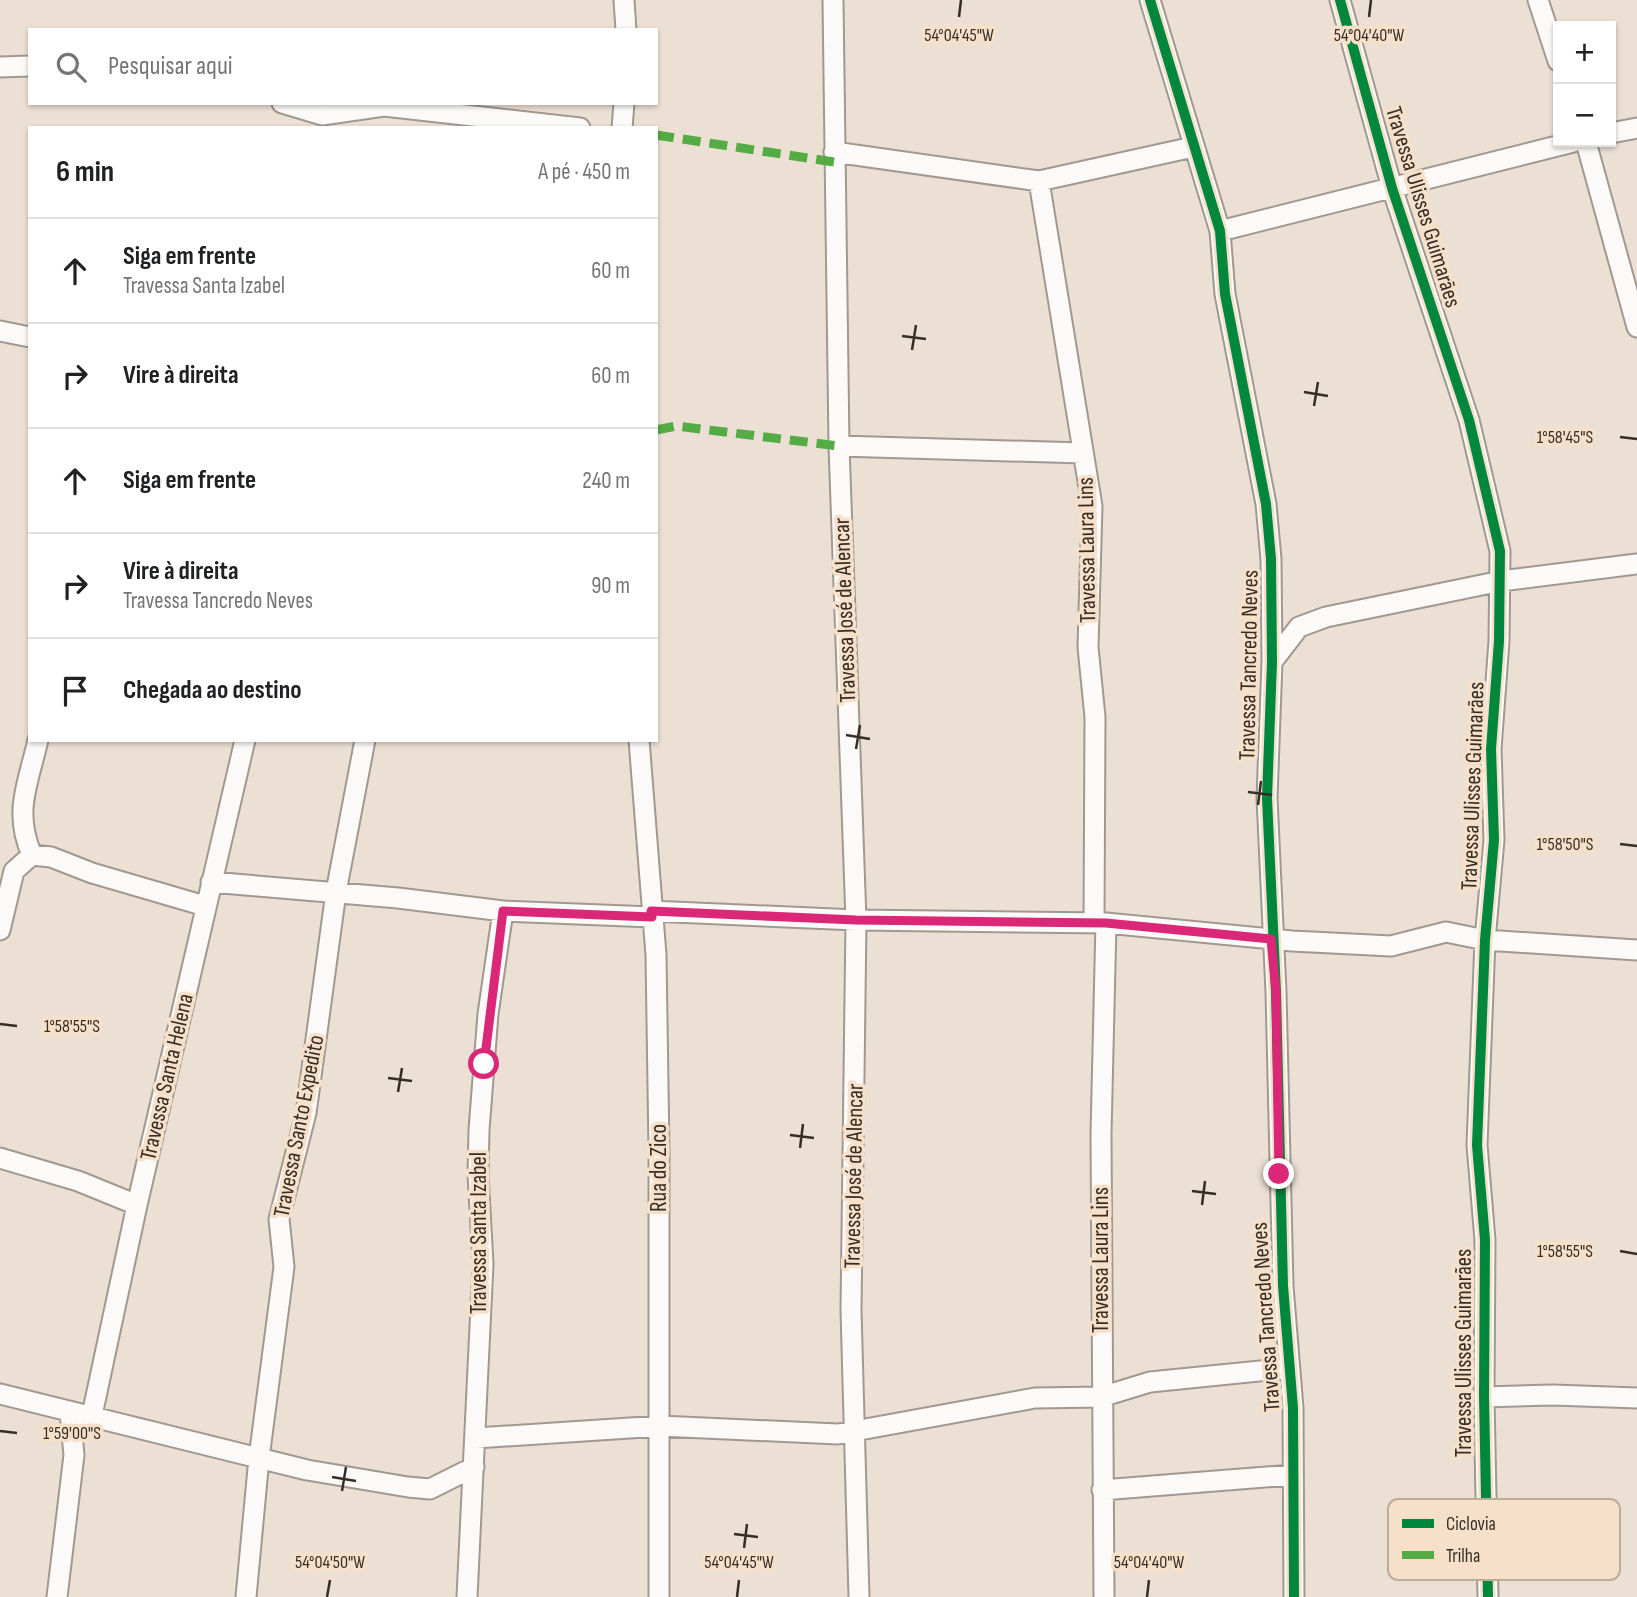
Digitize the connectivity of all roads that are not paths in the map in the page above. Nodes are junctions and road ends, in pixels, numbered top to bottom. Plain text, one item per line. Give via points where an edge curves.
1 (624, 0) edge
2 (833, 0) edge
3 (1150, 0) edge
4 (1340, 0) edge
5 (1538, 0) edge
6 (626, 28) edge
7 (1553, 46) edge
8 (28, 66) edge
9 (0, 67) edge
10 (289, 105) edge
11 (624, 105) edge
12 (465, 122) edge
13 (542, 126) edge
14 (622, 126) edge
15 (1637, 128) edge
16 (1616, 132) edge
17 (1193, 147) junction
18 (1553, 147) edge
19 (1587, 147) edge
20 (834, 152) junction
21 (1039, 181) junction
22 (1392, 188) junction
23 (1220, 231) junction
24 (1637, 327) edge
25 (0, 331) edge
26 (28, 337) edge
27 (838, 446) junction
28 (1083, 453) junction
29 (1637, 564) edge
30 (1501, 581) junction
31 (1272, 662) junction
32 (38, 742) edge
33 (245, 742) edge
34 (365, 742) edge
35 (639, 742) edge
36 (32, 855) junction
37 (211, 882) junction
38 (336, 892) junction
39 (205, 906) junction
40 (503, 911) junction
41 (652, 914) junction
42 (856, 920) junction
43 (1100, 923) junction
44 (0, 930) edge
45 (1271, 939) junction
46 (1485, 940) junction
47 (1637, 950) edge
48 (0, 1158) edge
49 (137, 1205) junction
50 (1289, 1368) junction
51 (0, 1394) edge
52 (1484, 1397) junction
53 (1101, 1398) junction
54 (1637, 1398) edge
55 (70, 1412) junction
56 (93, 1415) junction
57 (660, 1426) junction
58 (853, 1432) junction
59 (476, 1438) junction
60 (259, 1458) junction
61 (474, 1467) junction
62 (1292, 1475) junction
63 (1102, 1490) junction
64 (1486, 1499) edge
65 (57, 1597) edge
66 (246, 1597) edge
67 (467, 1597) edge
68 (659, 1597) edge
69 (859, 1597) edge
70 (1104, 1597) edge
71 (1294, 1597) edge

1 - 6 street
2 - 20 street, Travessa José de Alencar
3 - 17 street, Travessa Tancredo Neves
4 - 22 street, Travessa Ulisses Guimarães
5 - 7 street
8 - 9 street
10 - 12 street via 322,115 384,106
11 - 14 street
12 - 13 street
15 - 16 street
17 - 21 street
17 - 23 street, Travessa Tancredo Neves
18 - 22 street
19 - 24 street
20 - 21 street
20 - 27 street, Travessa José de Alencar
21 - 28 street, Travessa Laura Lins
22 - 23 street
22 - 30 street, Travessa Ulisses Guimarães via 1469,420 1497,531
23 - 31 street, Travessa Tancredo Neves via 1232,338 1266,504
25 - 26 street
27 - 28 street
27 - 42 street, Travessa José de Alencar
28 - 43 street, Travessa Laura Lins via 1092,506 1088,647 1095,717
29 - 30 street
30 - 31 street via 1316,620 1294,631
30 - 46 street, Travessa Ulisses Guimarães via 1491,748 1494,840
31 - 45 street, Travessa Tancredo Neves via 1267,798
32 - 36 street via 21,817
33 - 37 street, Travessa Santa Helena
34 - 38 street, Travessa Santo Expedito
35 - 41 street, Rua do Zico
36 - 39 street via 51,856 92,873
36 - 44 street via 14,871
37 - 38 street
37 - 39 street, Travessa Santa Helena
38 - 40 street
38 - 60 street, Travessa Santo Expedito via 314,1068 279,1219 284,1267
39 - 49 street, Travessa Santa Helena
40 - 41 street
40 - 59 street, Travessa Santa Izabel via 488,1014 479,1129 483,1264
41 - 42 street
41 - 57 street, Rua do Zico via 659,1123
42 - 43 street
42 - 58 street, Travessa José de Alencar
43 - 45 street
43 - 53 street, Travessa Laura Lins
45 - 46 street via 1391,946 1446,932
45 - 50 street, Travessa Tancredo Neves
46 - 47 street
46 - 52 street, Travessa Ulisses Guimarães via 1477,1145 1485,1240
48 - 49 street via 78,1181
49 - 56 street, Travessa Santa Helena
50 - 53 street via 1150,1381
50 - 62 street, Travessa Tancredo Neves
51 - 55 street
52 - 54 street
52 - 64 street, Travessa Ulisses Guimarães
53 - 58 street via 1035,1398
53 - 63 street, Travessa Laura Lins
55 - 56 street
55 - 65 street via 74,1455
56 - 60 street
57 - 58 street
57 - 59 street
57 - 68 street, Rua do Zico
58 - 69 street, Travessa José de Alencar
59 - 61 street, Travessa Santa Izabel
60 - 61 street via 430,1489
60 - 66 street, Travessa Santo Expedito
61 - 67 street, Travessa Santa Izabel
62 - 63 street
62 - 71 street, Travessa Tancredo Neves
63 - 70 street, Travessa Laura Lins

